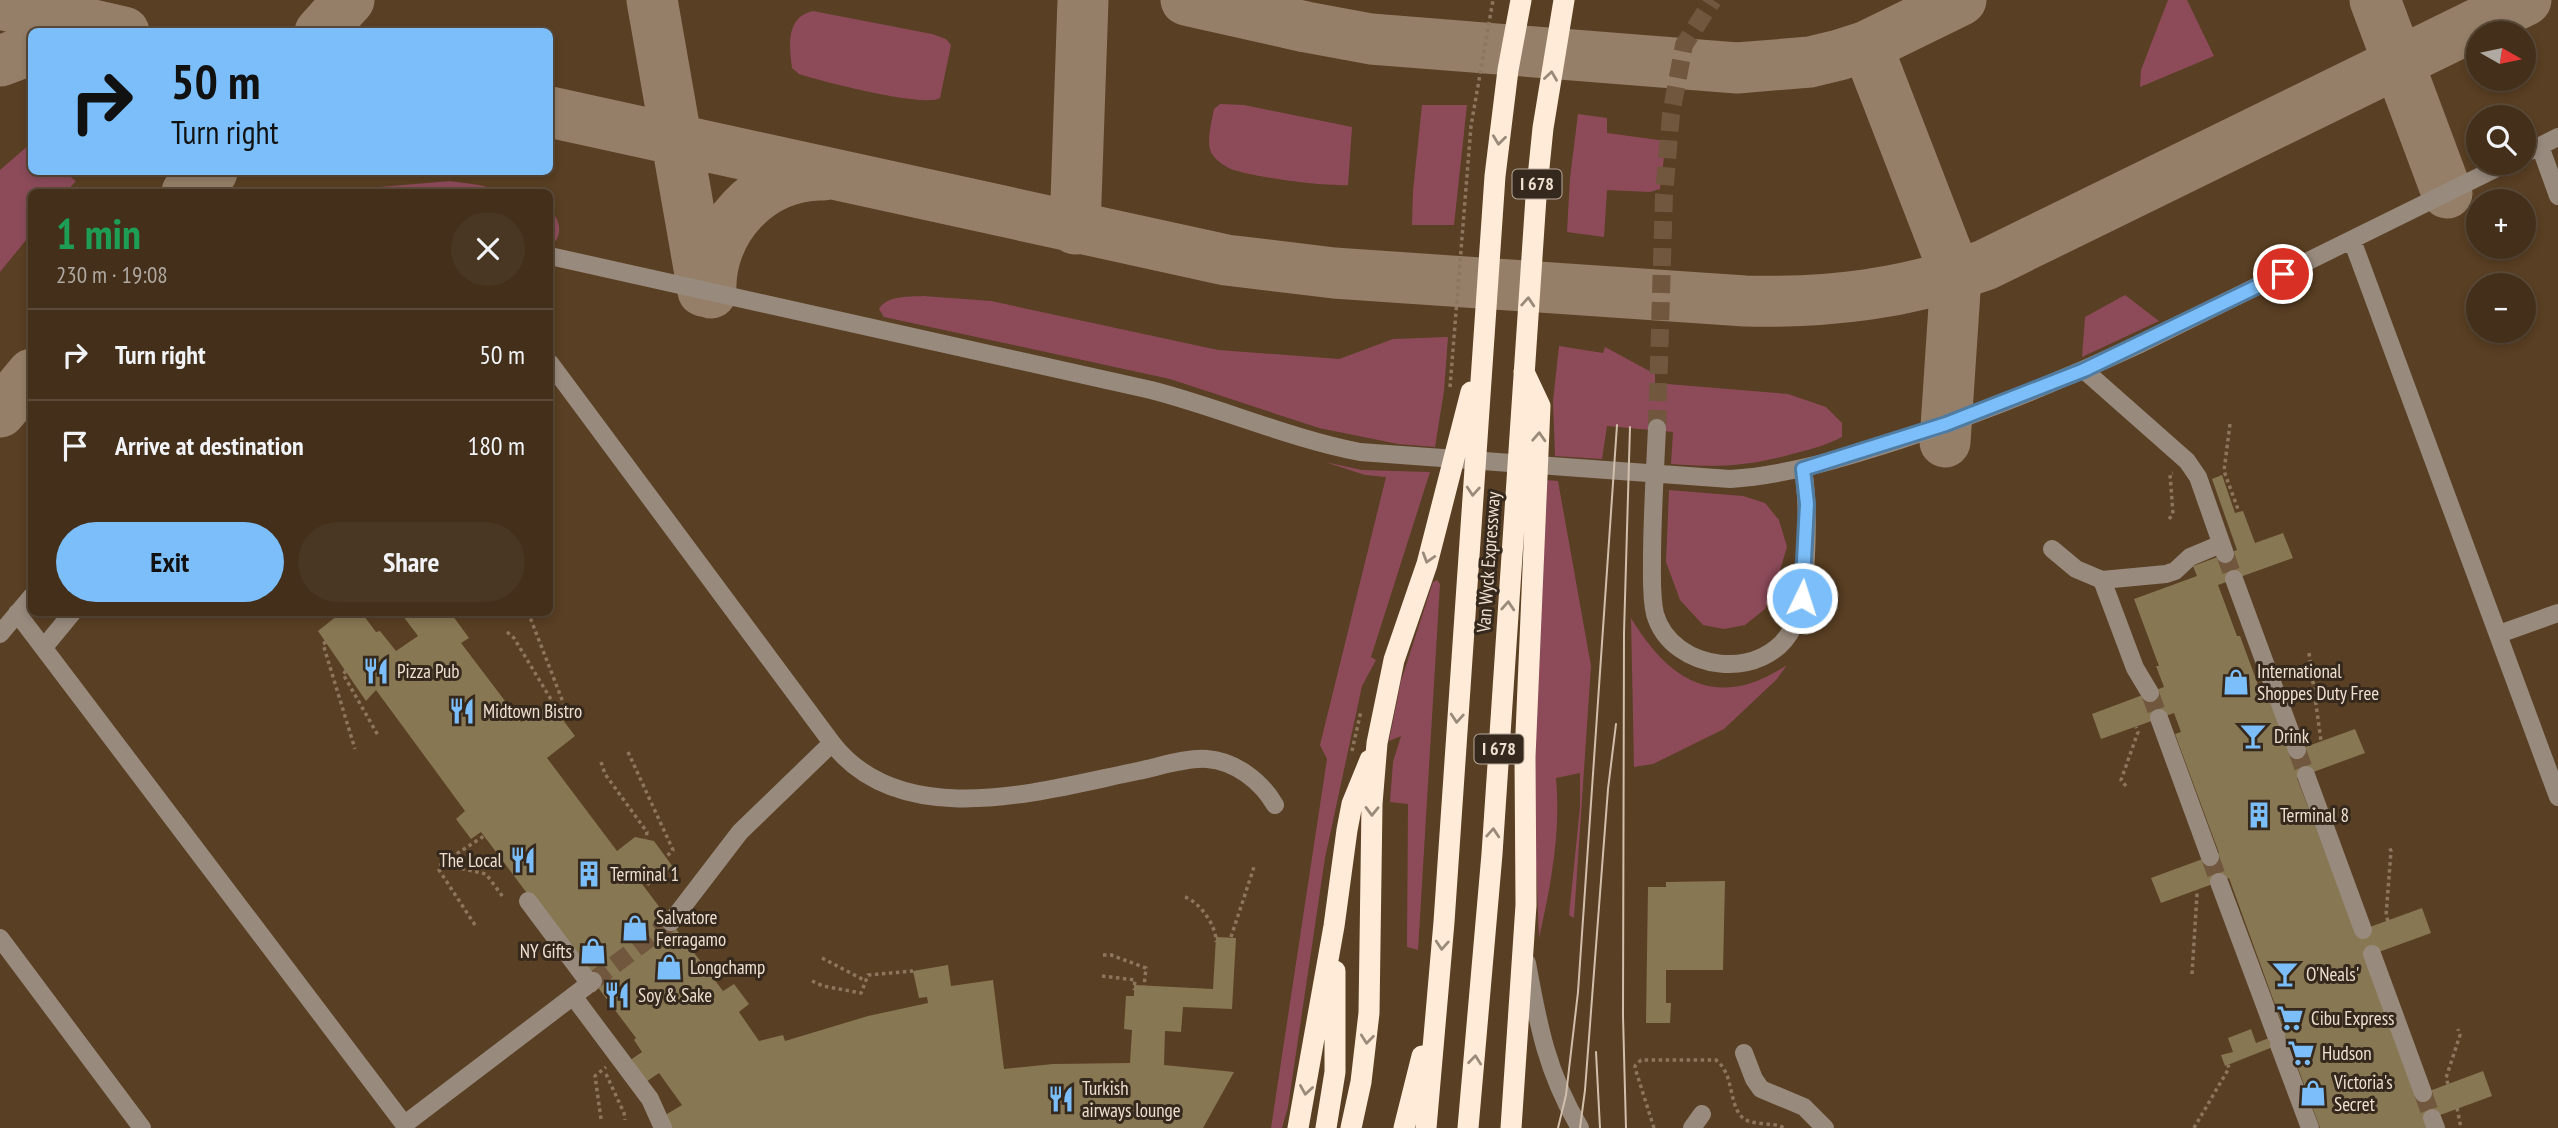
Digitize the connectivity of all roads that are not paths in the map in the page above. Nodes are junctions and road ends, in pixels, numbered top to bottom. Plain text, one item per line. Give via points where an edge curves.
1 (1521, 0) edge
2 (1564, 0) edge
3 (2558, 137) edge
4 (2540, 146) junction
5 (2536, 148) edge
6 (2483, 175) edge
7 (2558, 196) edge
8 (2351, 240) junction
9 (553, 257) edge
10 (1483, 349) junction
11 (553, 367) edge
12 (1524, 370) junction
13 (2084, 370) junction
14 (1657, 428) tunnel mouth
15 (1803, 469) junction
16 (2052, 549) dead end
17 (2234, 579) tunnel mouth
18 (2102, 580) junction
19 (28, 601) edge
20 (18, 613) junction
21 (2558, 613) edge
22 (70, 616) edge
23 (0, 634) edge
24 (2498, 634) junction
25 (45, 646) junction
26 (2150, 693) tunnel mouth
27 (2159, 718) tunnel mouth
28 (832, 743) junction
29 (1377, 743) junction
30 (2297, 750) tunnel mouth
31 (2306, 775) tunnel mouth
32 (2558, 797) edge
33 (1275, 805) dead end
34 (2210, 857) tunnel mouth
35 (2219, 882) tunnel mouth
36 (528, 901) dead end
37 (671, 922) tunnel mouth
38 (1334, 926) junction
39 (2364, 930) dead end
40 (0, 938) edge
41 (1524, 946) junction
42 (2372, 954) dead end
43 (1439, 990) junction
44 (573, 996) junction
45 (1745, 1053) dead end
46 (2423, 1093) tunnel mouth
47 (406, 1126) edge
48 (1326, 1127) edge
49 (142, 1128) edge
50 (663, 1128) edge
51 (1298, 1128) edge
52 (1351, 1128) edge
53 (1404, 1128) edge
54 (1426, 1128) edge
55 (1468, 1128) edge
56 (1511, 1128) edge
57 (1580, 1128) edge
58 (1825, 1128) edge
59 (2310, 1128) edge

1 -> 10 highway, Van Wyck Expressway / I 678 via 1499,141
12 -> 2 highway, Van Wyck Expressway / I 678 via 1542,139
3 - 4 street
4 - 5 street
4 - 7 street
6 - 8 street
8 - 13 street
8 - 24 street
9 - 15 street via 1151,390 1327,446 1396,457 1704,478 1756,477
10 -> 29 highway via 1430,552 1394,660
10 -> 43 highway, Van Wyck Expressway / I 678
11 - 28 street
41 -> 12 highway via 1525,757 1540,406
55 -> 12 highway, Van Wyck Expressway / I 678 via 1493,840
13 - 15 street via 1946,424
13 - 18 street via 2188,461 2223,549 2190,557 2166,574
14 - 15 street via 1652,536 1655,613 1677,647 1711,663 1752,661 1774,650 1792,629 1803,584 1807,504
16 - 18 street via 2076,569
17 - 30 street
18 - 26 street via 2134,668
19 - 20 street
20 - 23 street
20 - 25 street
21 - 24 street
22 - 25 street
24 - 32 street
25 - 47 street
27 - 34 street
28 - 33 street via 849,763 881,783 925,795 1001,797 1206,758 1253,778
28 - 37 street via 740,832
29 - 38 highway via 1352,804
29 -> 52 highway via 1369,1013
31 - 39 street
35 - 59 street
36 - 44 street via 591,982
38 - 48 highway via 1337,1053
38 -> 51 highway
40 - 49 street
41 - 56 highway
41 - 57 street via 1550,1066
42 - 46 street
43 - 53 highway
43 - 54 highway, Van Wyck Expressway / I 678
44 - 47 street
44 - 50 street via 650,1099
45 - 58 street via 1761,1089 1804,1107

